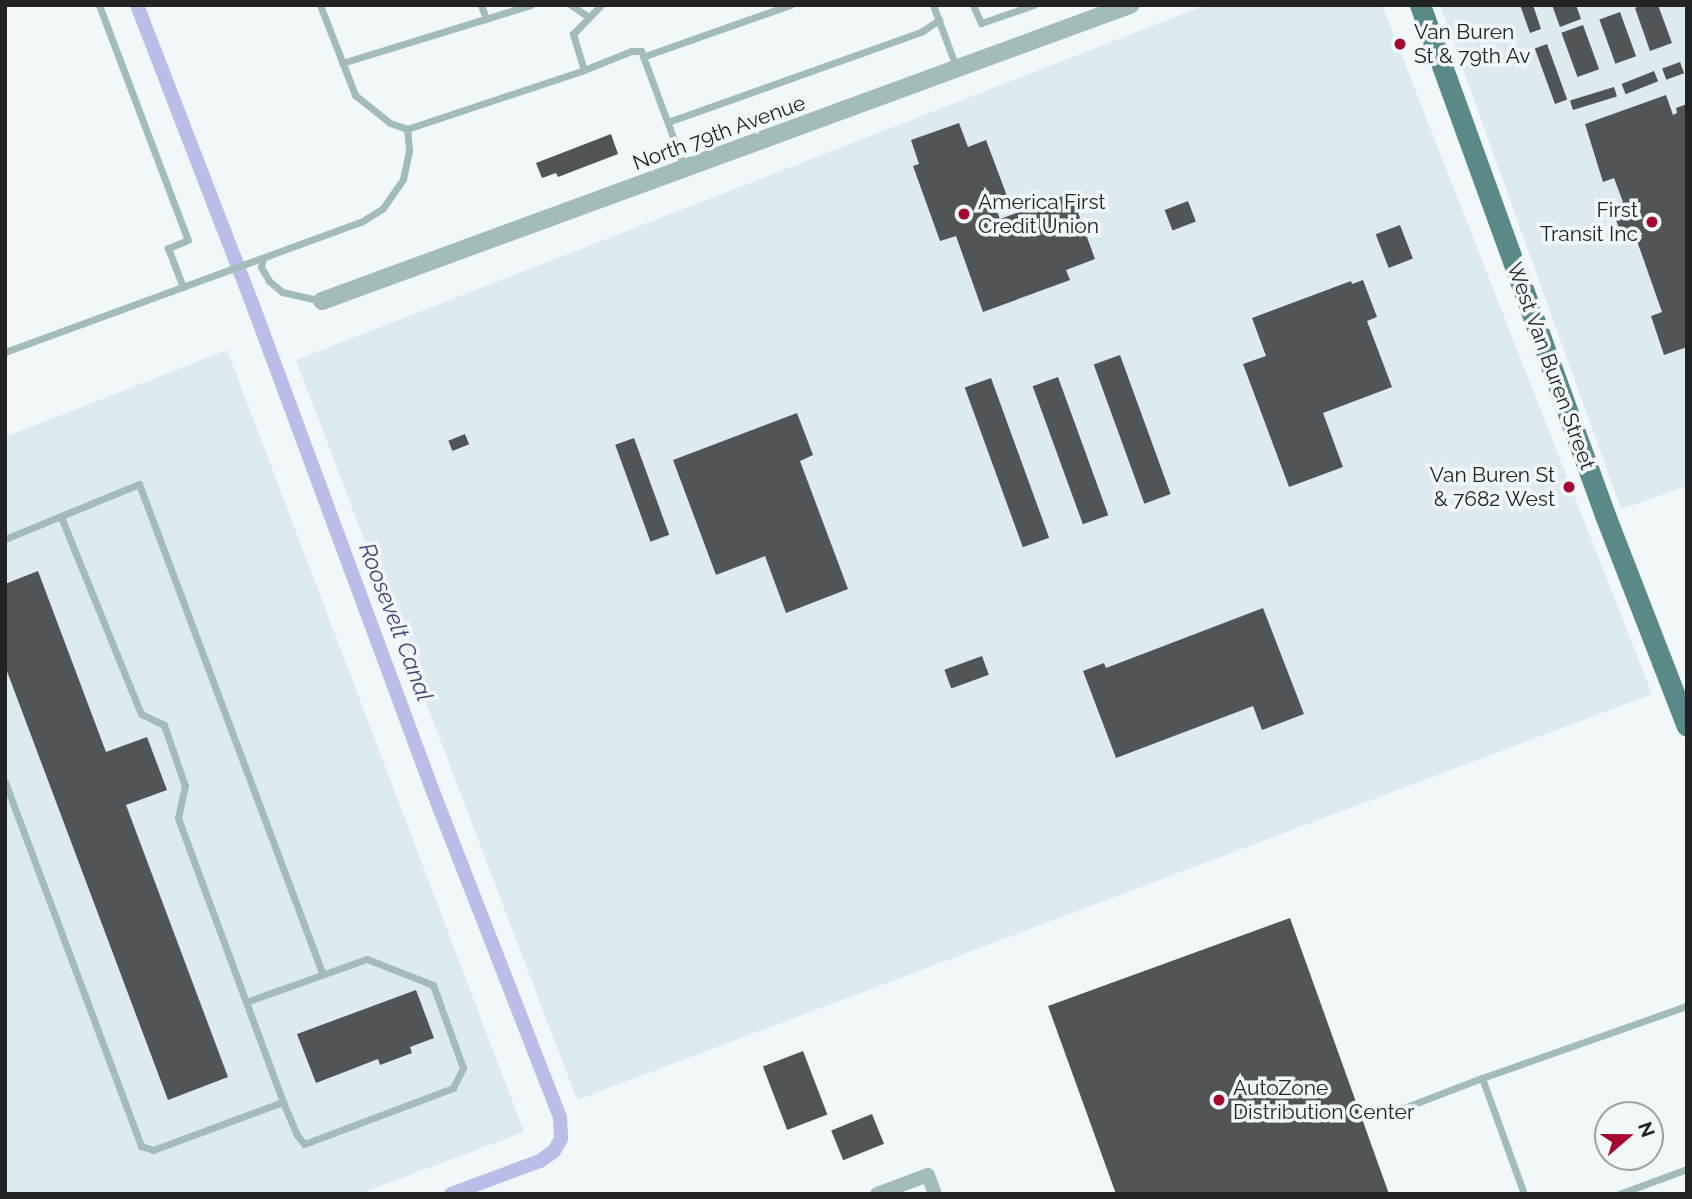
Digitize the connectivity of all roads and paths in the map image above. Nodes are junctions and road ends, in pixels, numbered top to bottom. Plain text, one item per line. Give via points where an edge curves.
1 (99, 5) edge
2 (320, 5) edge
3 (481, 5) edge
4 (531, 5) edge
5 (571, 5) edge
6 (601, 5) edge
7 (790, 5) edge
8 (933, 5) edge
9 (973, 5) edge
10 (1034, 5) edge
11 (1130, 5) edge
12 (1420, 5) edge
13 (589, 17) junction
14 (486, 19) junction
15 (939, 20) junction
16 (645, 56) junction
17 (342, 62) junction
18 (957, 69) junction
19 (584, 70) junction
20 (668, 122) junction
21 (407, 129) junction
22 (685, 170) junction
23 (263, 258) junction
24 (183, 287) junction
25 (322, 302) joint
26 (5, 352) edge
27 (61, 517) junction
28 (5, 539) edge
29 (1687, 726) edge
30 (5, 782) edge
31 (323, 975) junction
32 (246, 1002) junction
33 (1687, 1006) edge
34 (1482, 1078) junction
35 (283, 1102) junction
36 (1388, 1114) dead end
37 (1687, 1169) edge
38 (877, 1194) edge
39 (934, 1194) edge
40 (1524, 1194) edge
41 (1619, 1194) edge

1 - 24 lane via 188,240 168,248
2 - 17 lane
3 - 14 lane
4 - 14 lane
5 - 13 lane
6 - 13 lane
7 - 16 lane
8 - 15 lane
9 - 10 lane via 981,23
11 - 18 street, North 79th Avenue
12 - 29 main road, West Van Buren Street via 1605,515
13 - 19 lane via 573,34
14 - 17 lane
15 - 18 lane
15 - 20 lane via 921,33
16 - 19 lane via 631,51
16 - 20 lane
17 - 21 lane via 355,95 390,123
18 - 22 street, North 79th Avenue
19 - 21 lane
20 - 22 lane
21 - 23 lane via 410,150 403,179 383,208 361,222
22 - 25 street, North 79th Avenue
23 - 24 lane
23 - 25 lane via 261,267 268,281 282,292
24 - 26 lane
27 - 28 lane
27 - 31 lane via 139,484
27 - 32 lane via 141,714 164,725 185,786 178,818
30 - 35 lane via 141,1146 153,1150
31 - 32 lane
31 - 35 lane via 367,959 433,985 463,1068 453,1088 304,1144
32 - 35 lane
33 - 34 lane
34 - 36 lane
34 - 40 lane
37 - 41 lane
38 - 39 street via 928,1175

